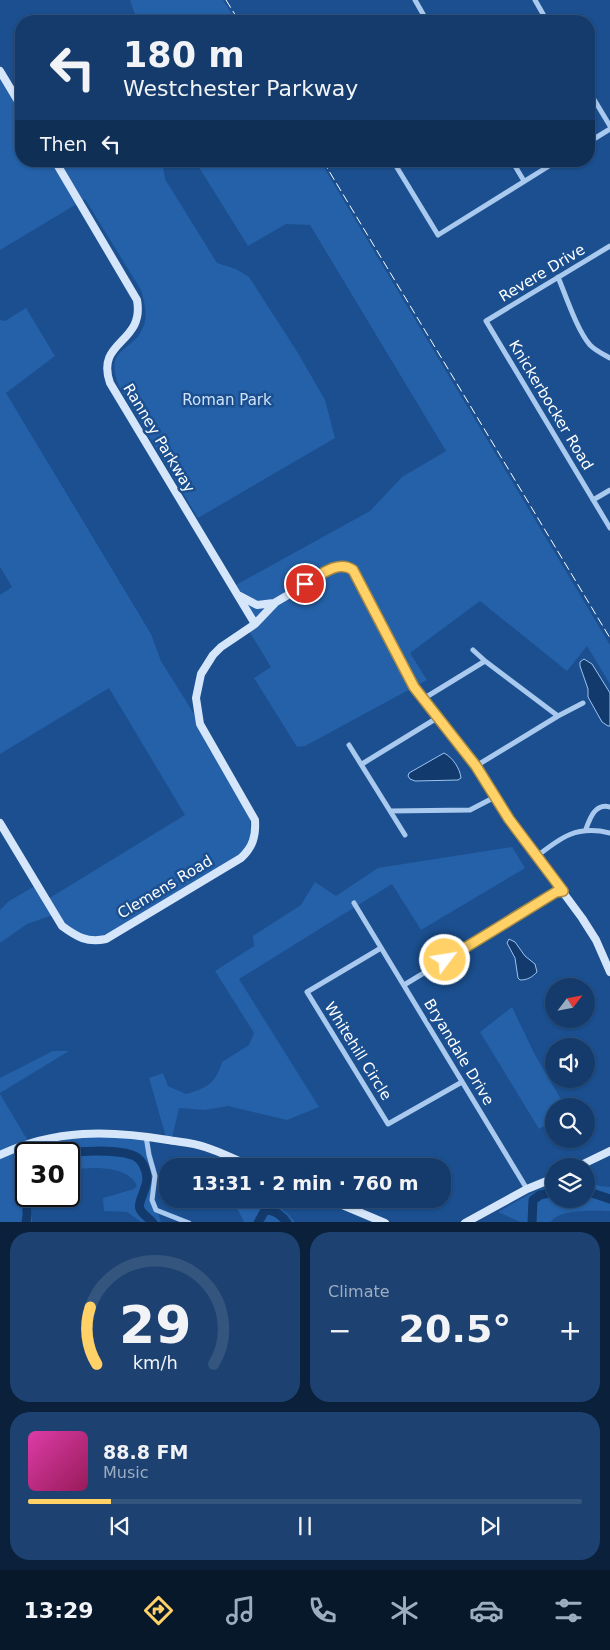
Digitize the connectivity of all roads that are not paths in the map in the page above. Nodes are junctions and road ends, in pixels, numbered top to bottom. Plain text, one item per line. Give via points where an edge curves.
1 (415, 0) edge
2 (535, 0) edge
3 (424, 15) edge
4 (544, 15) edge
5 (0, 71) edge
6 (15, 96) edge
7 (595, 101) edge
8 (610, 127) edge
9 (595, 138) edge
10 (59, 167) edge
11 (397, 167) edge
12 (516, 167) edge
13 (547, 167) edge
14 (524, 181) junction
15 (610, 246) edge
16 (558, 277) junction
17 (486, 321) joint
18 (610, 358) edge
19 (610, 490) edge
20 (593, 500) junction
21 (610, 528) edge
22 (236, 593) junction
23 (276, 602) junction
24 (255, 624) junction
25 (473, 650) dead end
26 (485, 661) junction
27 (423, 699) junction
28 (583, 703) dead end
29 (558, 716) junction
30 (437, 718) junction
31 (349, 744) dead end
32 (362, 764) junction
33 (476, 766) junction
34 (495, 797) junction
35 (610, 807) edge
36 (390, 811) junction
37 (0, 823) edge
38 (586, 830) junction
39 (610, 832) edge
40 (405, 835) dead end
41 (536, 857) junction
42 (563, 891) junction
43 (354, 903) dead end
44 (381, 948) junction
45 (445, 960) dead end
46 (437, 965) dead end
47 (610, 972) edge
48 (404, 985) junction
49 (462, 1082) junction
50 (146, 1136) junction
51 (610, 1150) edge
52 (0, 1155) edge
53 (232, 1158) edge
54 (594, 1158) edge
55 (545, 1182) edge
56 (527, 1190) junction
57 (350, 1208) edge
58 (189, 1222) edge
59 (385, 1222) edge
60 (465, 1222) edge

1 - 3 street
2 - 4 street
5 - 6 street
7 - 8 street
8 - 9 street
10 - 22 street, Ranney Parkway via 137,300 138,317 134,330 114,348 108,361 110,383
11 - 14 street via 438,235
12 - 14 street
13 - 14 street
15 - 16 street, Revere Drive
16 - 17 street, Revere Drive
16 - 18 street via 583,334 595,349
17 - 20 street, Knickerbocker Road
19 - 20 street
20 - 21 street, Knickerbocker Road
22 - 23 street via 257,605
22 - 24 street, Ranney Parkway
23 - 24 street
23 - 27 street via 336,567 344,565 350,568
24 - 37 street, Clemens Road via 221,647 206,665 196,698 197,712 206,735 255,820 256,831 251,846 241,858 106,939 92,940 76,937 62,926
25 - 26 street
26 - 27 street
26 - 29 street
27 - 30 street
28 - 29 street
29 - 33 street
30 - 32 street
30 - 33 street
31 - 32 street
32 - 36 street
33 - 34 street
34 - 36 street via 470,810
34 - 41 street
35 - 38 street via 595,810
36 - 40 street
38 - 39 street
38 - 41 street via 566,835
41 - 42 street
42 - 45 street via 521,912
42 - 47 street via 596,940
43 - 44 street, Bryandale Drive
44 - 48 street, Bryandale Drive
44 - 49 street, Whitehill Circle via 307,992 388,1124
46 - 48 street
48 - 49 street, Bryandale Drive
49 - 56 street, Bryandale Drive
50 - 52 street via 65,1135 40,1139
50 - 53 street via 204,1146
50 - 58 street via 155,1176 152,1200 156,1210
51 - 54 street
55 - 56 street
56 - 60 street
57 - 59 street

